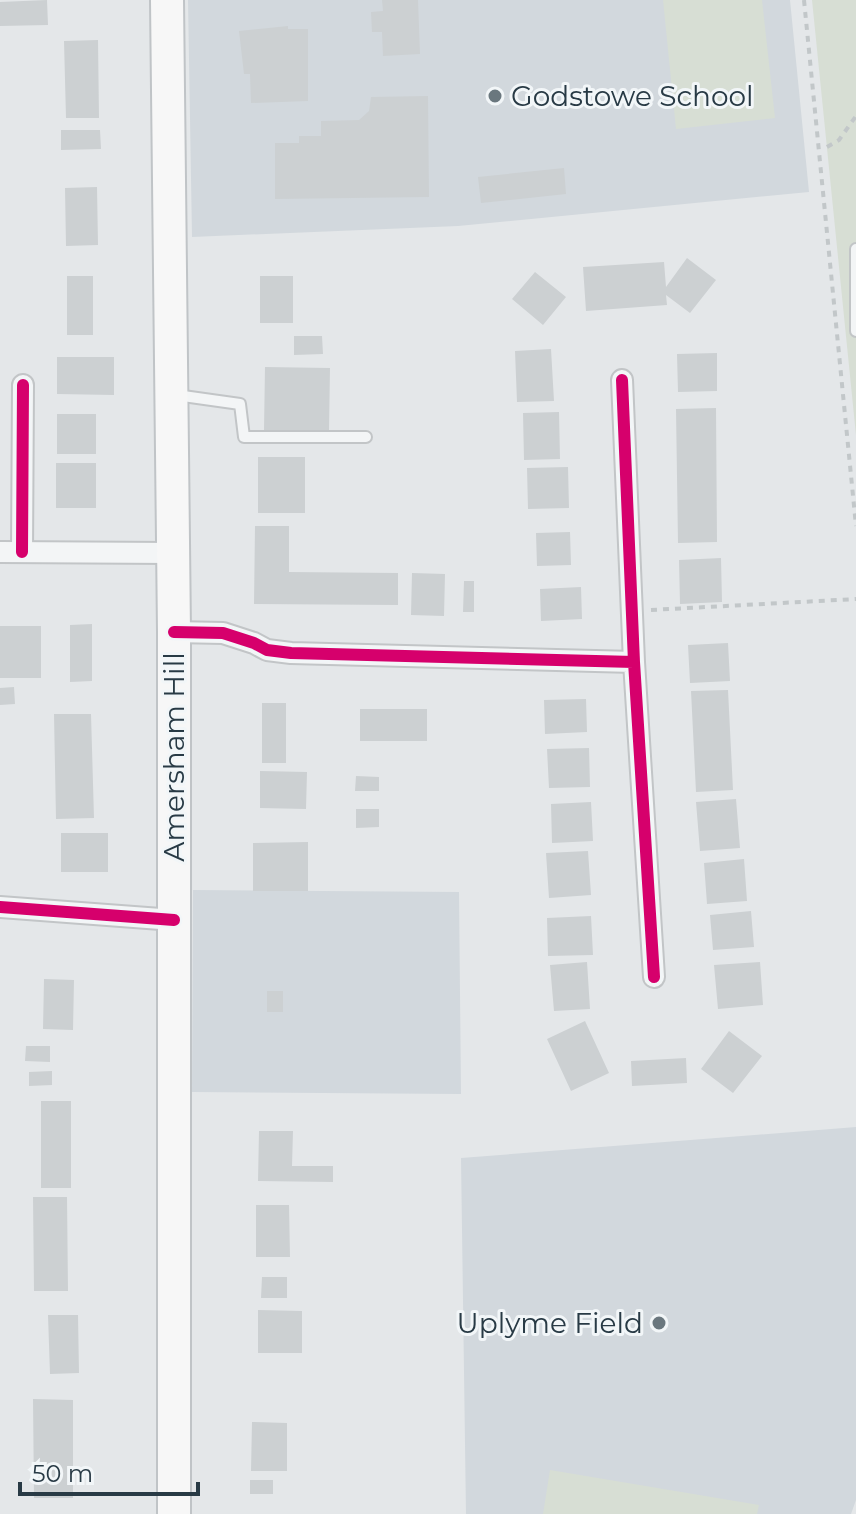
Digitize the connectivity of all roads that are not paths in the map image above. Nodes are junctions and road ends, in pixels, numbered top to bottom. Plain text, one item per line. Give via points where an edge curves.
1 (167, 0) edge
2 (856, 249) edge
3 (856, 331) edge
4 (622, 380) dead end
5 (23, 385) dead end
6 (170, 394) junction
7 (366, 437) dead end
8 (0, 552) edge
9 (22, 552) junction
10 (172, 553) junction
11 (174, 632) junction
12 (634, 662) junction
13 (0, 907) edge
14 (174, 920) junction
15 (654, 977) dead end
16 (174, 1514) edge

1 - 6 main road, Amersham Hill
2 - 3 lane
4 - 12 street
5 - 9 street
6 - 7 lane via 240,404 244,437
6 - 10 main road, Amersham Hill
8 - 9 street
9 - 10 street
10 - 11 main road, Amersham Hill
11 - 12 street via 223,633 291,653
11 - 14 main road, Amersham Hill
12 - 15 street
13 - 14 street
14 - 16 main road, Amersham Hill

